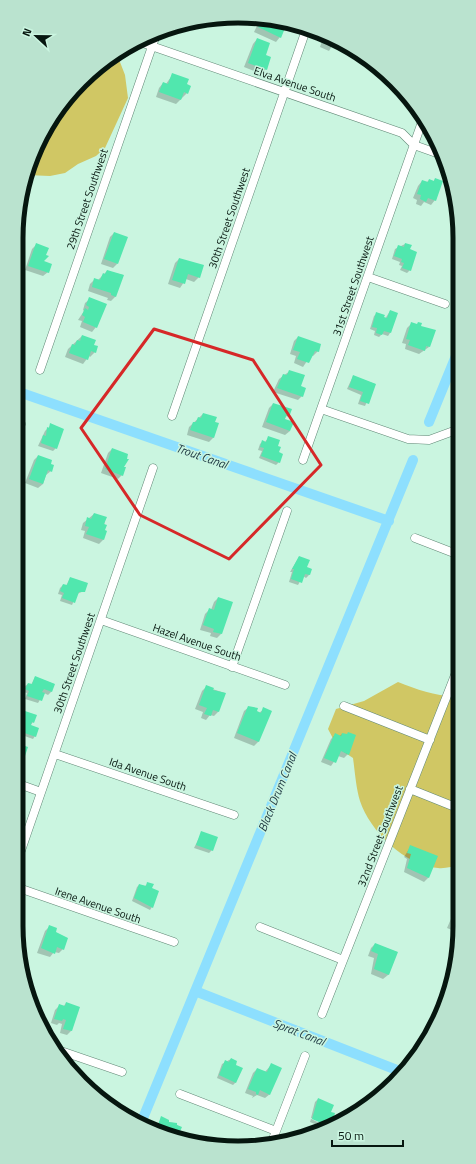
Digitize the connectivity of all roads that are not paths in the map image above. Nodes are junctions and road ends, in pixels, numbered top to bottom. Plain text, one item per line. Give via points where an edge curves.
1 (305, 33) edge
2 (154, 40) edge
3 (146, 44) edge
4 (152, 46) junction
5 (284, 92) junction
6 (421, 125) edge
7 (414, 145) junction
8 (435, 153) edge
9 (368, 277) junction
10 (445, 304) dead end
11 (40, 370) dead end
12 (321, 409) junction
13 (172, 416) dead end
14 (453, 431) edge
15 (303, 460) dead end
16 (153, 468) dead end
17 (287, 511) dead end
18 (415, 538) dead end
19 (453, 553) edge
20 (101, 620) junction
21 (232, 667) junction
22 (453, 681) edge
23 (285, 685) dead end
24 (344, 706) dead end
25 (430, 740) junction
26 (54, 754) junction
27 (23, 786) edge
28 (410, 789) junction
29 (41, 792) junction
30 (453, 806) edge
31 (234, 815) dead end
32 (23, 845) edge
33 (23, 889) edge
34 (260, 927) dead end
35 (174, 942) dead end
36 (343, 960) junction
37 (322, 1014) dead end
38 (64, 1052) edge
39 (305, 1056) dead end
40 (122, 1072) dead end
41 (180, 1094) dead end
42 (276, 1131) junction
43 (273, 1138) edge

1 - 5 street, 30th Street Southwest
2 - 4 street, 29th Street Southwest
3 - 4 street, Elva Avenue South
4 - 5 street, Elva Avenue South
4 - 11 street, 29th Street Southwest
5 - 7 street, Elva Avenue South via 402,133
5 - 13 street, 30th Street Southwest
6 - 7 street, 31st Street Southwest
7 - 8 street, Elva Avenue South
7 - 9 street, 31st Street Southwest
9 - 10 street
9 - 12 street, 31st Street Southwest
12 - 14 street via 408,439 429,440
12 - 15 street, 31st Street Southwest
16 - 20 street, 30th Street Southwest
17 - 21 street
18 - 19 street
20 - 21 street, Hazel Avenue South
20 - 26 street, 30th Street Southwest
21 - 23 street, Hazel Avenue South
22 - 25 street, 32nd Street Southwest
24 - 25 street
25 - 28 street, 32nd Street Southwest
26 - 29 street, 30th Street Southwest
26 - 31 street, Ida Avenue South
27 - 29 street
28 - 30 street
28 - 36 street, 32nd Street Southwest
29 - 32 street, 30th Street Southwest
33 - 35 street, Irene Avenue South
34 - 36 street
36 - 37 street, 32nd Street Southwest
38 - 40 street
39 - 42 street
41 - 42 street
42 - 43 street

